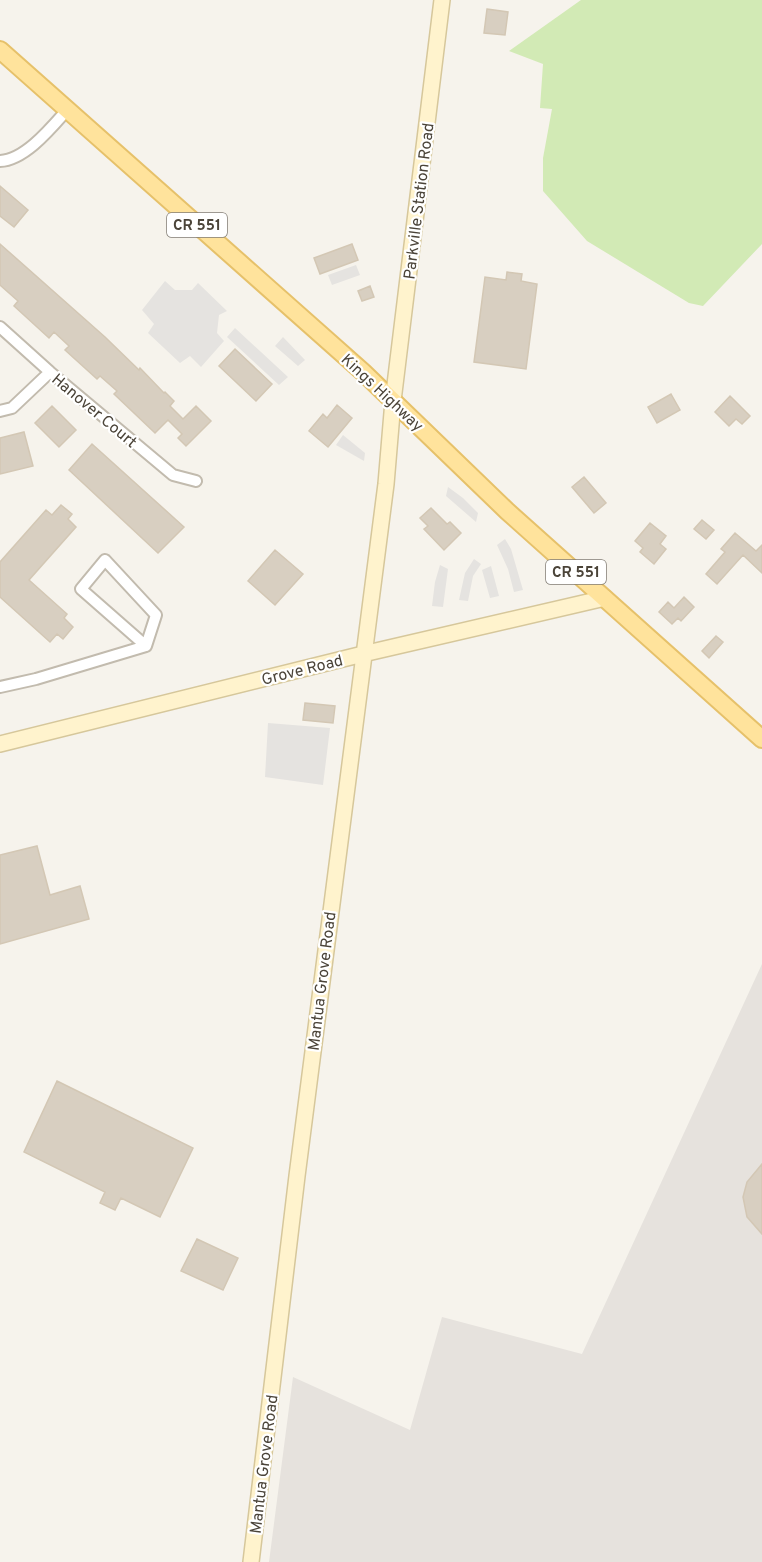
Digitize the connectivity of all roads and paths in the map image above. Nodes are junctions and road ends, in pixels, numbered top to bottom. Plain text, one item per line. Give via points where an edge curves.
1 (442, 0) edge
2 (0, 50) edge
3 (67, 110) junction
4 (0, 161) edge
5 (0, 327) edge
6 (50, 372) junction
7 (393, 401) junction
8 (0, 411) edge
9 (196, 482) dead end
10 (604, 598) junction
11 (146, 646) junction
12 (363, 654) junction
13 (0, 687) edge
14 (762, 739) edge
15 (0, 744) edge
16 (251, 1562) edge

1 - 7 main road, Parkville Station Road
2 - 3 main road, Kings Highway / CR 551
3 - 4 street via 37,143 7,161
3 - 7 main road, Kings Highway / CR 551
5 - 6 street, Hanover Court
6 - 8 street via 12,408
6 - 9 street, Hanover Court via 173,475
7 - 10 main road, Kings Highway / CR 551
7 - 12 main road, Mantua Grove Road
10 - 12 main road, Grove Road
10 - 14 main road, Kings Highway / CR 551
11 - 11 street via 156,615 105,560 81,589
11 - 13 street
12 - 15 main road, Grove Road
12 - 16 main road, Mantua Grove Road

